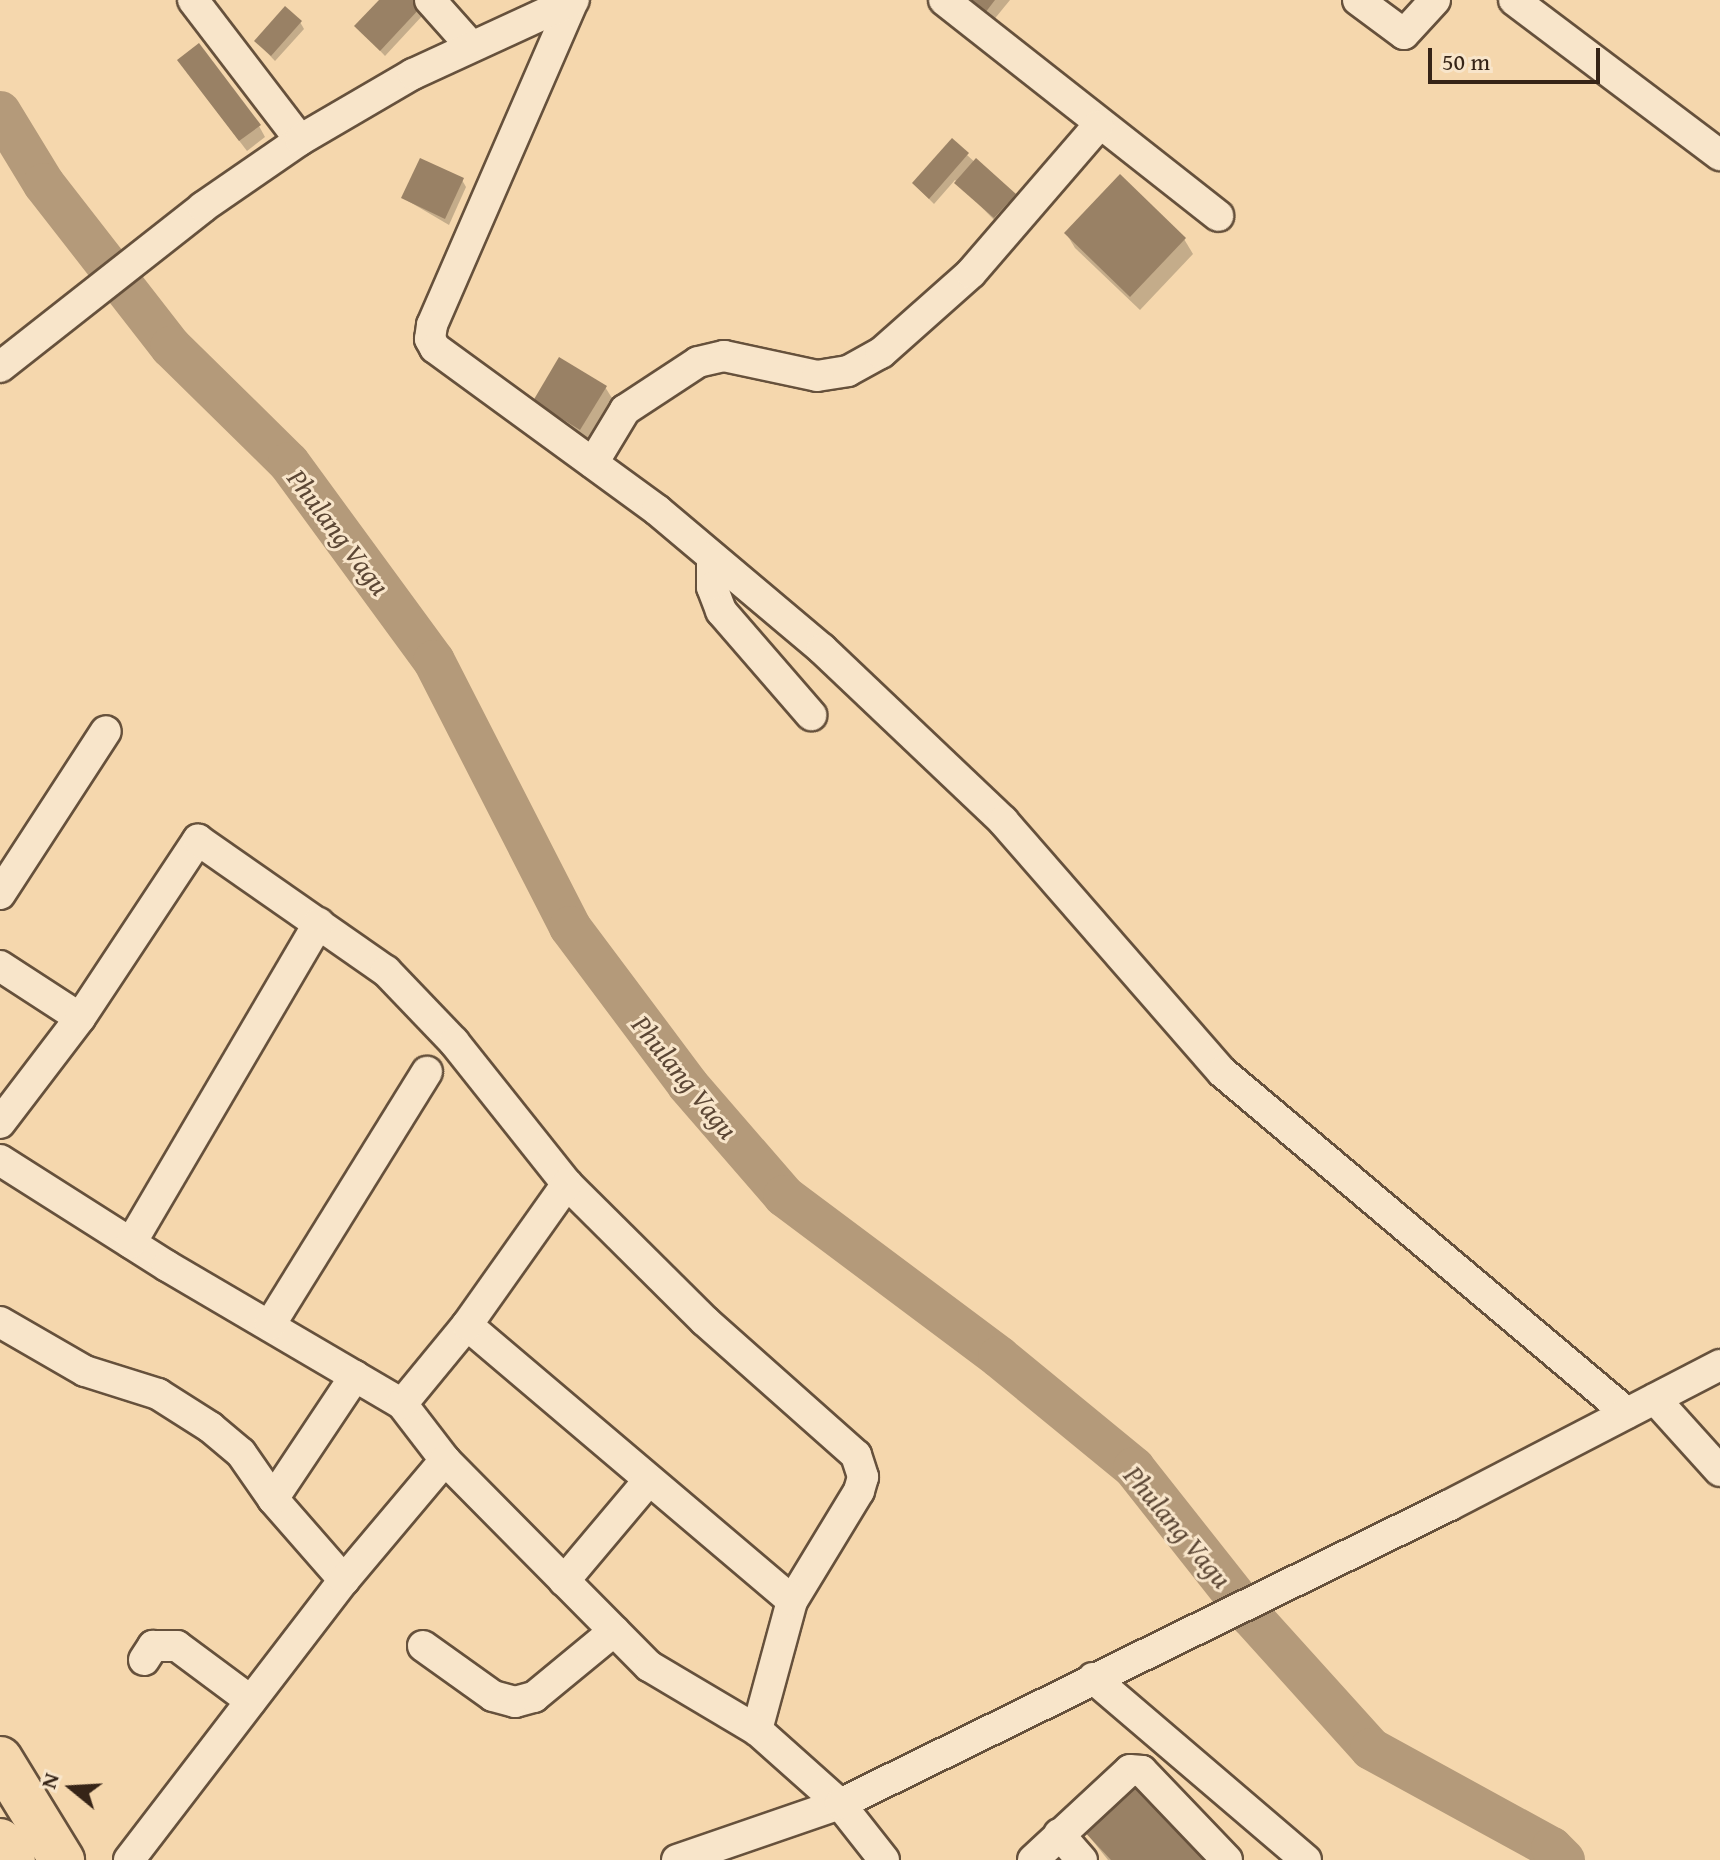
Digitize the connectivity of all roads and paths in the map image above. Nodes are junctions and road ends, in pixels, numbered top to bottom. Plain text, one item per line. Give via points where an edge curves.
1 (193, 0) edge
2 (944, 0) edge
3 (1358, 0) edge
4 (1435, 0) edge
5 (1514, 0) edge
6 (573, 1) edge
7 (437, 2) edge
8 (471, 46) junction
9 (1098, 126) junction
10 (300, 140) junction
11 (1720, 155) edge
12 (1218, 216) dead end
13 (0, 367) edge
14 (593, 463) junction
15 (712, 557) junction
16 (811, 715) dead end
17 (106, 731) dead end
18 (0, 894) edge
19 (319, 923) junction
20 (0, 966) edge
21 (80, 1018) junction
22 (427, 1072) dead end
23 (0, 1123) edge
24 (0, 1160) edge
25 (567, 1184) junction
26 (131, 1243) junction
27 (0, 1322) edge
28 (270, 1325) junction
29 (467, 1325) junction
30 (1720, 1365) edge
31 (355, 1376) junction
32 (1655, 1399) junction
33 (402, 1404) junction
34 (1627, 1413) junction
35 (445, 1460) junction
36 (1720, 1471) edge
37 (649, 1480) junction
38 (273, 1499) junction
39 (344, 1580) junction
40 (564, 1581) junction
41 (792, 1601) junction
42 (614, 1631) junction
43 (423, 1646) dead end
44 (144, 1660) dead end
45 (1093, 1678) junction
46 (251, 1701) junction
47 (757, 1730) junction
48 (0, 1759) edge
49 (840, 1804) junction
50 (1059, 1834) junction
51 (0, 1841) edge
52 (13, 1860) edge
53 (62, 1860) edge
54 (129, 1860) edge
55 (677, 1860) edge
56 (884, 1860) edge
57 (1033, 1860) edge
58 (1082, 1860) edge
59 (1227, 1860) edge
60 (1306, 1860) edge

1 - 10 street
2 - 9 street
3 - 4 street via 1404,34
5 - 11 street
6 - 8 street
6 - 14 street via 430,339
7 - 8 street
8 - 10 street
9 - 12 street via 1154,161
9 - 14 street via 971,273 881,353 848,371 817,376 724,356 698,362 625,410
10 - 13 street
14 - 15 street
15 - 16 street via 712,587 721,611
15 - 34 street via 822,649 1003,821 1222,1072
17 - 18 street
19 - 21 street via 198,840
19 - 25 street via 386,971 425,1011
19 - 26 street
20 - 21 street
21 - 23 street
22 - 28 street
24 - 26 street
25 - 29 street
25 - 41 street via 705,1321 856,1455 863,1477 859,1491
26 - 28 street
27 - 38 street via 85,1371 158,1394 210,1427 241,1453
28 - 31 street
29 - 33 street
29 - 37 street
30 - 32 street
31 - 33 street
31 - 38 street
32 - 34 street
32 - 36 street
33 - 35 street
34 - 45 street
35 - 39 street
35 - 40 street
37 - 40 street
37 - 41 street
38 - 39 street
39 - 46 street
40 - 42 street
41 - 47 street
42 - 43 street via 534,1697 515,1702 493,1696
42 - 47 street via 649,1666
44 - 46 street via 153,1646 177,1646
45 - 49 street
45 - 60 street
46 - 54 street
47 - 49 street
48 - 53 highway
49 - 55 street
49 - 56 street
50 - 57 street
50 - 58 street
50 - 59 street via 1121,1773 1142,1771
51 - 52 highway

